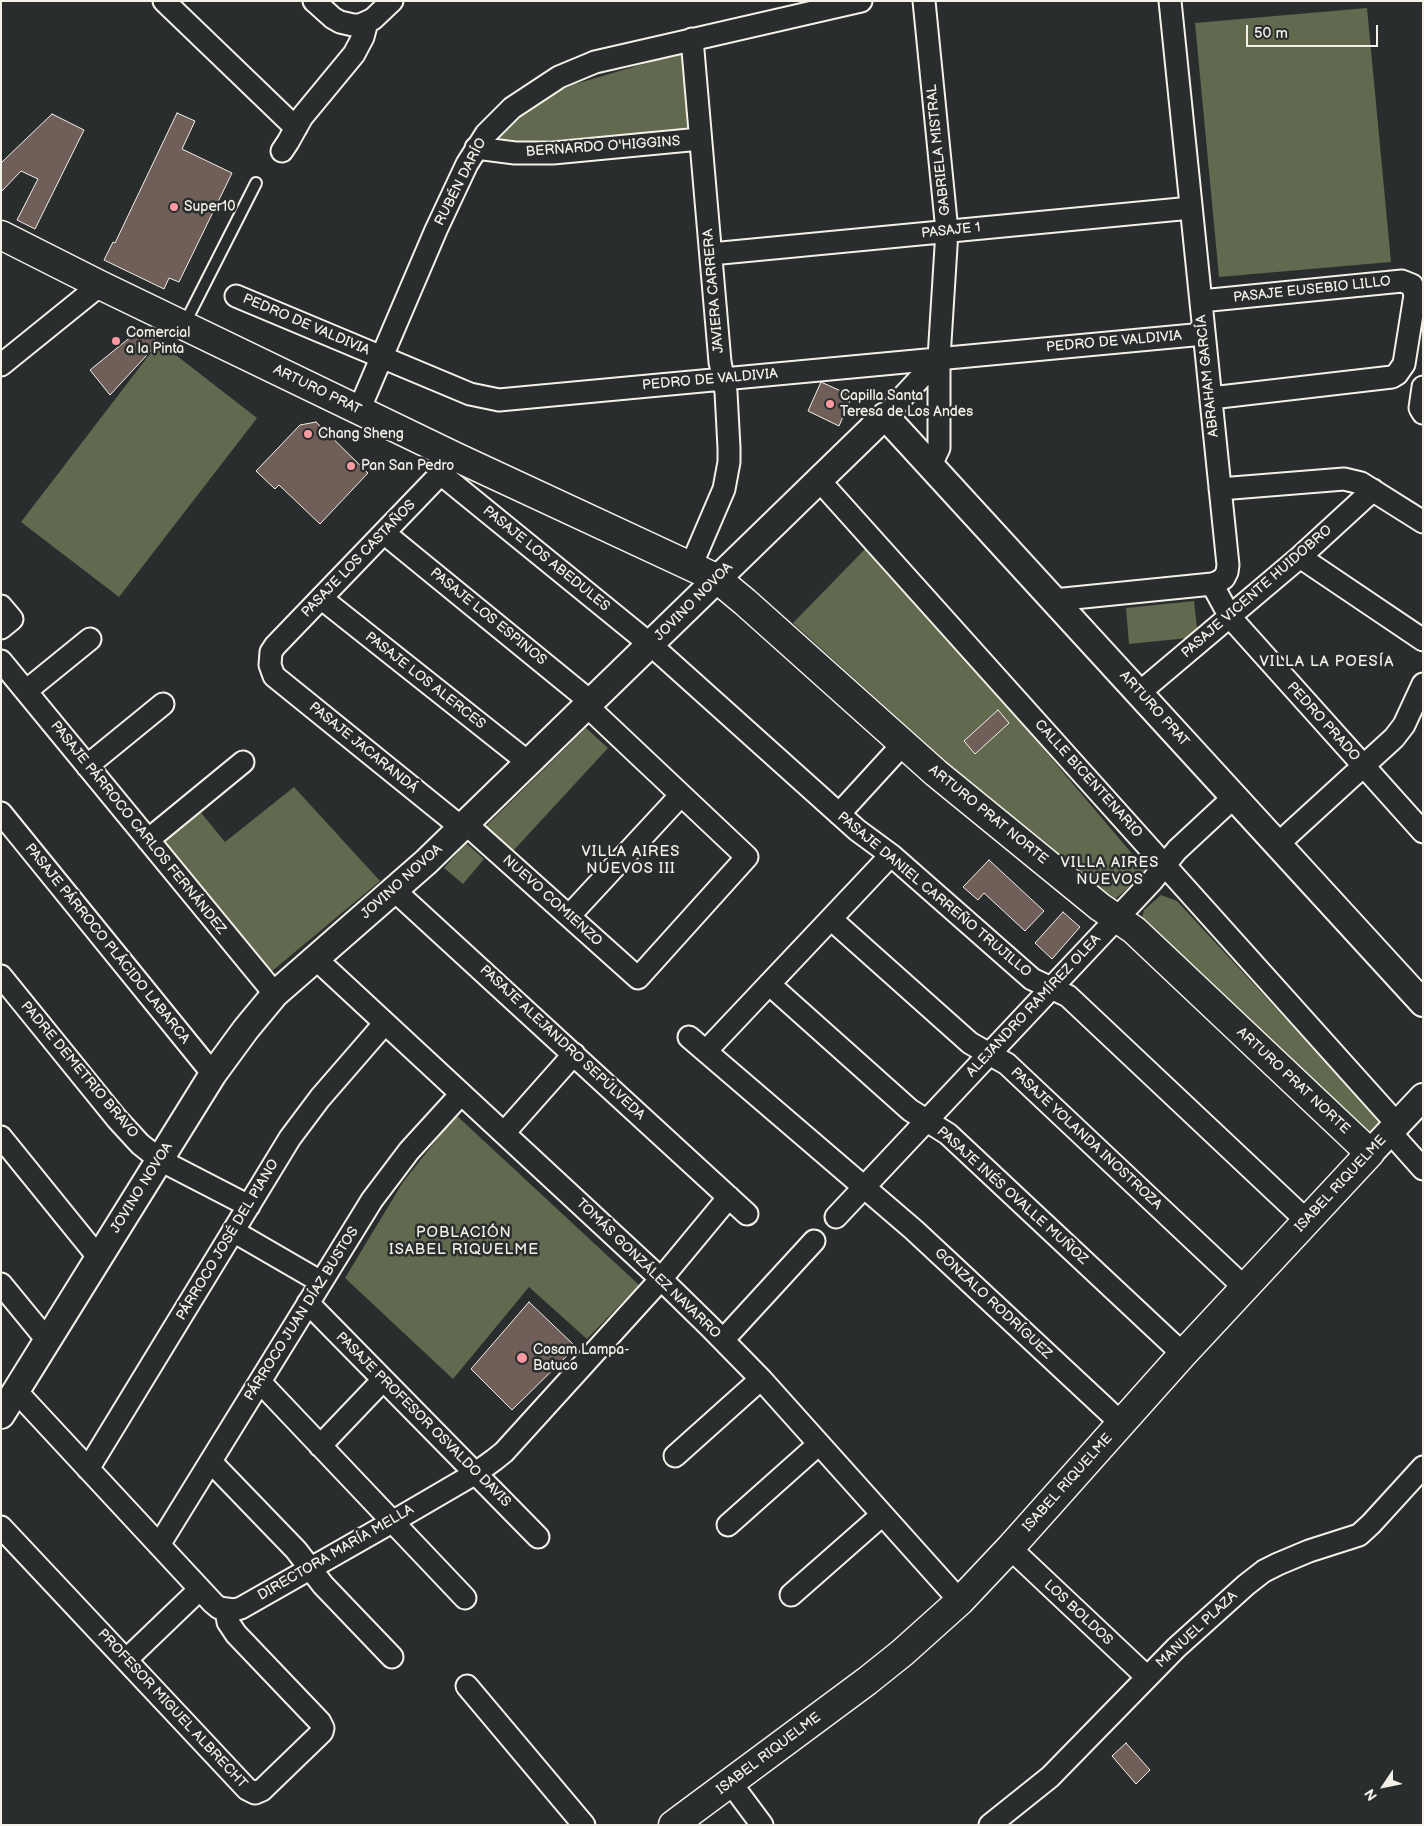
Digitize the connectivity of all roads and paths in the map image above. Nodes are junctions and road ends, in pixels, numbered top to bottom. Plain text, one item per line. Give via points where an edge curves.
1 (164, 1) edge
2 (314, 1) edge
3 (392, 1) edge
4 (861, 1) edge
5 (924, 1) edge
6 (1170, 1) edge
7 (367, 22) junction
8 (692, 39) junction
9 (296, 128) junction
10 (700, 140) junction
11 (476, 148) junction
12 (282, 151) dead end
13 (256, 183) dead end
14 (1191, 208) junction
15 (947, 231) junction
16 (1, 235) edge
17 (710, 254) junction
18 (100, 285) junction
19 (236, 296) dead end
20 (1201, 301) junction
21 (184, 326) junction
22 (1204, 334) junction
23 (382, 357) junction
24 (939, 358) junction
25 (1, 365) edge
26 (723, 379) junction
27 (1423, 388) edge
28 (1211, 398) junction
29 (359, 410) junction
30 (1423, 414) edge
31 (885, 416) junction
32 (931, 465) junction
33 (448, 466) junction
34 (818, 479) junction
35 (1220, 489) junction
36 (1373, 490) junction
37 (1423, 522) edge
38 (384, 533) junction
39 (1300, 557) junction
40 (691, 566) junction
41 (716, 578) junction
42 (1212, 584) junction
43 (321, 598) junction
44 (1054, 600) junction
45 (1230, 617) junction
46 (90, 639) dead end
47 (1423, 640) edge
48 (651, 645) junction
49 (1, 661) edge
50 (270, 665) joint
51 (1423, 684) edge
52 (26, 691) junction
53 (1139, 693) junction
54 (163, 704) dead end
55 (589, 704) junction
56 (903, 744) junction
57 (243, 762) dead end
58 (529, 763) junction
59 (87, 766) junction
60 (1363, 766) junction
61 (681, 795) junction
62 (1234, 797) junction
63 (1, 813) edge
64 (839, 814) junction
65 (464, 826) junction
66 (1423, 832) edge
67 (148, 840) junction
68 (1278, 844) junction
69 (891, 855) junction
70 (1165, 865) junction
71 (394, 890) junction
72 (569, 916) junction
73 (1117, 918) junction
74 (831, 919) junction
75 (315, 958) junction
76 (1, 976) edge
77 (769, 984) junction
78 (1052, 988) junction
79 (275, 994) junction
80 (1423, 1003) edge
81 (385, 1023) junction
82 (689, 1037) dead end
83 (706, 1051) junction
84 (574, 1054) junction
85 (989, 1054) junction
86 (213, 1074) junction
87 (461, 1094) junction
88 (1423, 1097) edge
89 (927, 1120) junction
90 (1394, 1128) junction
91 (504, 1133) junction
92 (1, 1137) edge
93 (1370, 1153) junction
94 (160, 1160) junction
95 (1423, 1169) edge
96 (864, 1188) junction
97 (729, 1197) junction
98 (249, 1206) junction
99 (747, 1214) dead end
100 (836, 1217) dead end
101 (1307, 1221) junction
102 (233, 1231) junction
103 (814, 1241) dead end
104 (99, 1258) junction
105 (661, 1279) junction
106 (321, 1282) junction
107 (1, 1284) edge
108 (1244, 1288) junction
109 (308, 1303) junction
110 (47, 1340) junction
111 (723, 1340) junction
112 (1183, 1354) junction
113 (760, 1379) junction
114 (383, 1380) junction
115 (260, 1382) junction
116 (16, 1391) junction
117 (1, 1415) edge
118 (1121, 1424) junction
119 (819, 1444) junction
120 (320, 1446) junction
121 (675, 1456) dead end
122 (211, 1462) junction
123 (1423, 1467) edge
124 (88, 1469) junction
125 (476, 1473) junction
126 (882, 1514) junction
127 (392, 1522) junction
128 (728, 1525) dead end
129 (1, 1527) edge
130 (538, 1537) dead end
131 (159, 1545) junction
132 (1010, 1548) junction
133 (310, 1568) junction
134 (200, 1589) junction
135 (791, 1595) dead end
136 (465, 1598) dead end
137 (960, 1601) junction
138 (226, 1610) junction
139 (392, 1657) dead end
140 (126, 1660) junction
141 (1146, 1677) junction
142 (467, 1686) dead end
143 (730, 1782) junction
144 (584, 1825) edge
145 (673, 1825) edge
146 (762, 1825) edge
147 (990, 1825) edge

1 - 9 street
2 - 7 street via 340,22 353,25
3 - 7 street
4 - 8 street, RUBÉN DARÍO
5 - 15 street, GABRIELA MISTRAL
6 - 14 street, ABRAHAM GARCÍA
7 - 9 street via 354,54
8 - 10 street, JAVIERA CARRERA
8 - 11 street, RUBÉN DARÍO via 595,62 559,77 512,108
9 - 12 street
10 - 11 street, BERNARDO O'HIGGINS via 553,153
10 - 17 street, JAVIERA CARRERA
11 - 23 street, RUBÉN DARÍO via 436,230
13 - 21 lane
14 - 15 street, PASAJE 1
14 - 20 street, ABRAHAM GARCÍA
15 - 17 street, PASAJE 1
15 - 24 street, GABRIELA MISTRAL
16 - 18 main road, ARTURO PRAT
17 - 26 street, JAVIERA CARRERA
18 - 21 main road, ARTURO PRAT
18 - 25 street
19 - 23 street, PEDRO DE VALDIVIA
20 - 22 street, ABRAHAM GARCÍA
20 - 28 street, PASAJE EUSEBIO LILLO via 1402,281 1412,285 1415,295 1404,364 1392,377
21 - 29 main road, ARTURO PRAT
22 - 24 street, PEDRO DE VALDIVIA
22 - 28 street, ABRAHAM GARCÍA
23 - 26 street, PEDRO DE VALDIVIA via 470,394 499,400
23 - 29 street, RUBÉN DARÍO
24 - 26 street, PEDRO DE VALDIVIA
24 - 31 street
24 - 32 street, GABRIELA MISTRAL via 939,448
26 - 40 street, JAVIERA CARRERA via 729,448 727,476 720,502
27 - 30 street via 1420,408
28 - 35 street, ABRAHAM GARCÍA
29 - 33 main road, ARTURO PRAT
31 - 32 street, ARTURO PRAT
31 - 34 street, JOVINO NOVOA
32 - 44 street, ARTURO PRAT
33 - 38 street, PASAJE LOS CASTAÑOS
33 - 40 main road, ARTURO PRAT
33 - 48 street, PASAJE LOS ABEDULES
34 - 41 street, JOVINO NOVOA
34 - 70 street, CALLE BICENTENARIO
35 - 36 street via 1335,478 1353,480
35 - 42 street, ABRAHAM GARCÍA via 1228,565 1224,578
36 - 37 street
36 - 39 street, PASAJE VICENTE HUIDOBRO
38 - 43 street, PASAJE LOS CASTAÑOS
38 - 55 street, PASAJE LOS ESPINOS
39 - 45 street, PASAJE VICENTE HUIDOBRO
39 - 47 street
40 - 41 main road, ARTURO PRAT
41 - 48 street, JOVINO NOVOA
41 - 56 main road, ARTURO PRAT NORTE
42 - 44 street
42 - 45 street, PEDRO PRADO
43 - 50 street, PASAJE LOS CASTAÑOS via 275,646
43 - 58 street, PASAJE LOS ALERCES
44 - 53 street, ARTURO PRAT
45 - 53 street, PASAJE VICENTE HUIDOBRO
45 - 60 street, PEDRO PRADO
46 - 52 street
48 - 55 street, JOVINO NOVOA
48 - 64 street, PASAJE DANIEL CARREÑO TRUJILLO
49 - 52 street, PASAJE PÁRROCO CARLOS FERNÁNDEZ
50 - 65 street, PASAJE JACARANDÁ via 274,676
51 - 60 street via 1399,732
52 - 59 street, PASAJE PÁRROCO CARLOS FERNÁNDEZ
53 - 62 street, ARTURO PRAT
54 - 59 street
55 - 58 street, JOVINO NOVOA
55 - 61 street
56 - 64 street
56 - 73 main road, ARTURO PRAT NORTE via 974,805
57 - 67 street
58 - 65 street, JOVINO NOVOA
59 - 67 street, PASAJE PÁRROCO CARLOS FERNÁNDEZ
60 - 66 street, PEDRO PRADO
60 - 68 street
61 - 72 street
61 - 72 street, NUEVO COMIENZO via 747,857 638,978
62 - 68 street, ARTURO PRAT
62 - 70 street, ALEJANDRO RAMÍREZ OLEA
63 - 86 street, PASAJE PÁRROCO PLÁCIDO LABARCA
64 - 69 street, PASAJE DANIEL CARREÑO TRUJILLO
65 - 71 street, JOVINO NOVOA
65 - 72 street, NUEVO COMIENZO
67 - 79 street, PASAJE PÁRROCO CARLOS FERNÁNDEZ
68 - 80 street, ARTURO PRAT
69 - 74 street
69 - 78 street, PASAJE DANIEL CARREÑO TRUJILLO via 1032,979
70 - 73 street, ALEJANDRO RAMÍREZ OLEA
70 - 90 street, CALLE BICENTENARIO
71 - 75 street, JOVINO NOVOA
71 - 84 street, PASAJE ALEJANDRO SEPÚLVEDA
73 - 78 street, ALEJANDRO RAMÍREZ OLEA
73 - 93 main road, ARTURO PRAT NORTE via 1134,930
74 - 77 street
74 - 85 street, PASAJE YOLANDA INOSTROZA via 970,1043
75 - 79 street, JOVINO NOVOA
75 - 81 street, TOMÁS GONZÁLEZ NAVARRO
76 - 94 street, PADRE DEMETRIO BRAVO via 129,1132
77 - 83 street
77 - 89 street, PASAJE INÉS OVALLE MUÑOZ via 910,1110
78 - 85 street, ALEJANDRO RAMÍREZ OLEA
78 - 101 street, PASAJE DANIEL CARREÑO TRUJILLO via 1068,996
79 - 86 street, JOVINO NOVOA
81 - 87 street, TOMÁS GONZÁLEZ NAVARRO
81 - 98 street, PÁRROCO JOSÉ DEL PIANO via 303,1120
82 - 83 street, GONZALO RODRÍGUEZ
83 - 96 street, GONZALO RODRÍGUEZ
84 - 91 street
84 - 97 street, PASAJE ALEJANDRO SEPÚLVEDA
85 - 89 street, ALEJANDRO RAMÍREZ OLEA
85 - 108 street, PASAJE YOLANDA INOSTROZA via 1007,1064
86 - 94 street, JOVINO NOVOA
87 - 91 street, TOMÁS GONZÁLEZ NAVARRO
87 - 106 street, PÁRROCO JUAN DÍAZ BUSTOS via 388,1177
88 - 90 street, ISABEL RIQUELME
89 - 96 street, ALEJANDRO RAMÍREZ OLEA
89 - 112 street, PASAJE INÉS OVALLE MUÑOZ via 948,1134
90 - 93 street, ISABEL RIQUELME
90 - 95 street, CALLE BICENTENARIO
91 - 105 street, TOMÁS GONZÁLEZ NAVARRO
92 - 104 street
93 - 101 main road, ISABEL RIQUELME
94 - 98 street, PADRE DEMETRIO BRAVO
94 - 104 street, JOVINO NOVOA
96 - 100 street, ALEJANDRO RAMÍREZ OLEA
96 - 118 street, GONZALO RODRÍGUEZ via 914,1230
97 - 99 street, PASAJE ALEJANDRO SEPÚLVEDA
97 - 105 street
98 - 102 street, PÁRROCO JOSÉ DEL PIANO
101 - 108 main road, ISABEL RIQUELME
102 - 106 street
102 - 124 street, PÁRROCO JOSÉ DEL PIANO
103 - 111 street
104 - 110 street, JOVINO NOVOA
105 - 111 street, TOMÁS GONZÁLEZ NAVARRO
105 - 125 street, DIRECTORA MARÍA MELLA via 504,1452
106 - 109 street, PÁRROCO JUAN DÍAZ BUSTOS
107 - 110 street
108 - 112 main road, ISABEL RIQUELME
109 - 114 street, PASAJE PROFESOR OSVALDO DAVIS
109 - 115 street, PÁRROCO JUAN DÍAZ BUSTOS
110 - 116 street, JOVINO NOVOA
111 - 113 street, TOMÁS GONZÁLEZ NAVARRO
112 - 118 main road, ISABEL RIQUELME
113 - 119 street, TOMÁS GONZÁLEZ NAVARRO
113 - 121 street
114 - 120 street
114 - 125 street, PASAJE PROFESOR OSVALDO DAVIS
115 - 120 street
115 - 122 street, PÁRROCO JUAN DÍAZ BUSTOS
116 - 117 street, JOVINO NOVOA
116 - 124 street
118 - 132 main road, ISABEL RIQUELME
119 - 126 street, TOMÁS GONZÁLEZ NAVARRO
119 - 128 street
120 - 127 street
122 - 131 street, PÁRROCO JUAN DÍAZ BUSTOS
122 - 133 street
123 - 141 street, MANUEL PLAZA via 1365,1530 1351,1538 1294,1557 1260,1574 1198,1626
124 - 131 street
125 - 127 street, DIRECTORA MARÍA MELLA
125 - 130 street, PASAJE PROFESOR OSVALDO DAVIS
126 - 135 street
126 - 137 street, TOMÁS GONZÁLEZ NAVARRO
127 - 133 street, DIRECTORA MARÍA MELLA
127 - 136 street
129 - 140 street, PROFESOR MIGUEL ALBRECHT
131 - 134 street
132 - 137 main road, ISABEL RIQUELME
132 - 141 street, LOS BOLDOS
133 - 138 street, DIRECTORA MARÍA MELLA via 241,1608
133 - 139 street
134 - 138 street via 213,1603
134 - 140 street
137 - 143 main road, ISABEL RIQUELME via 867,1681
138 - 140 street, PROFESOR MIGUEL ALBRECHT via 228,1622 236,1634 323,1728 320,1735 259,1792 250,1792
141 - 147 street, MANUEL PLAZA via 1050,1777
142 - 144 street
143 - 145 main road, ISABEL RIQUELME
143 - 146 street

